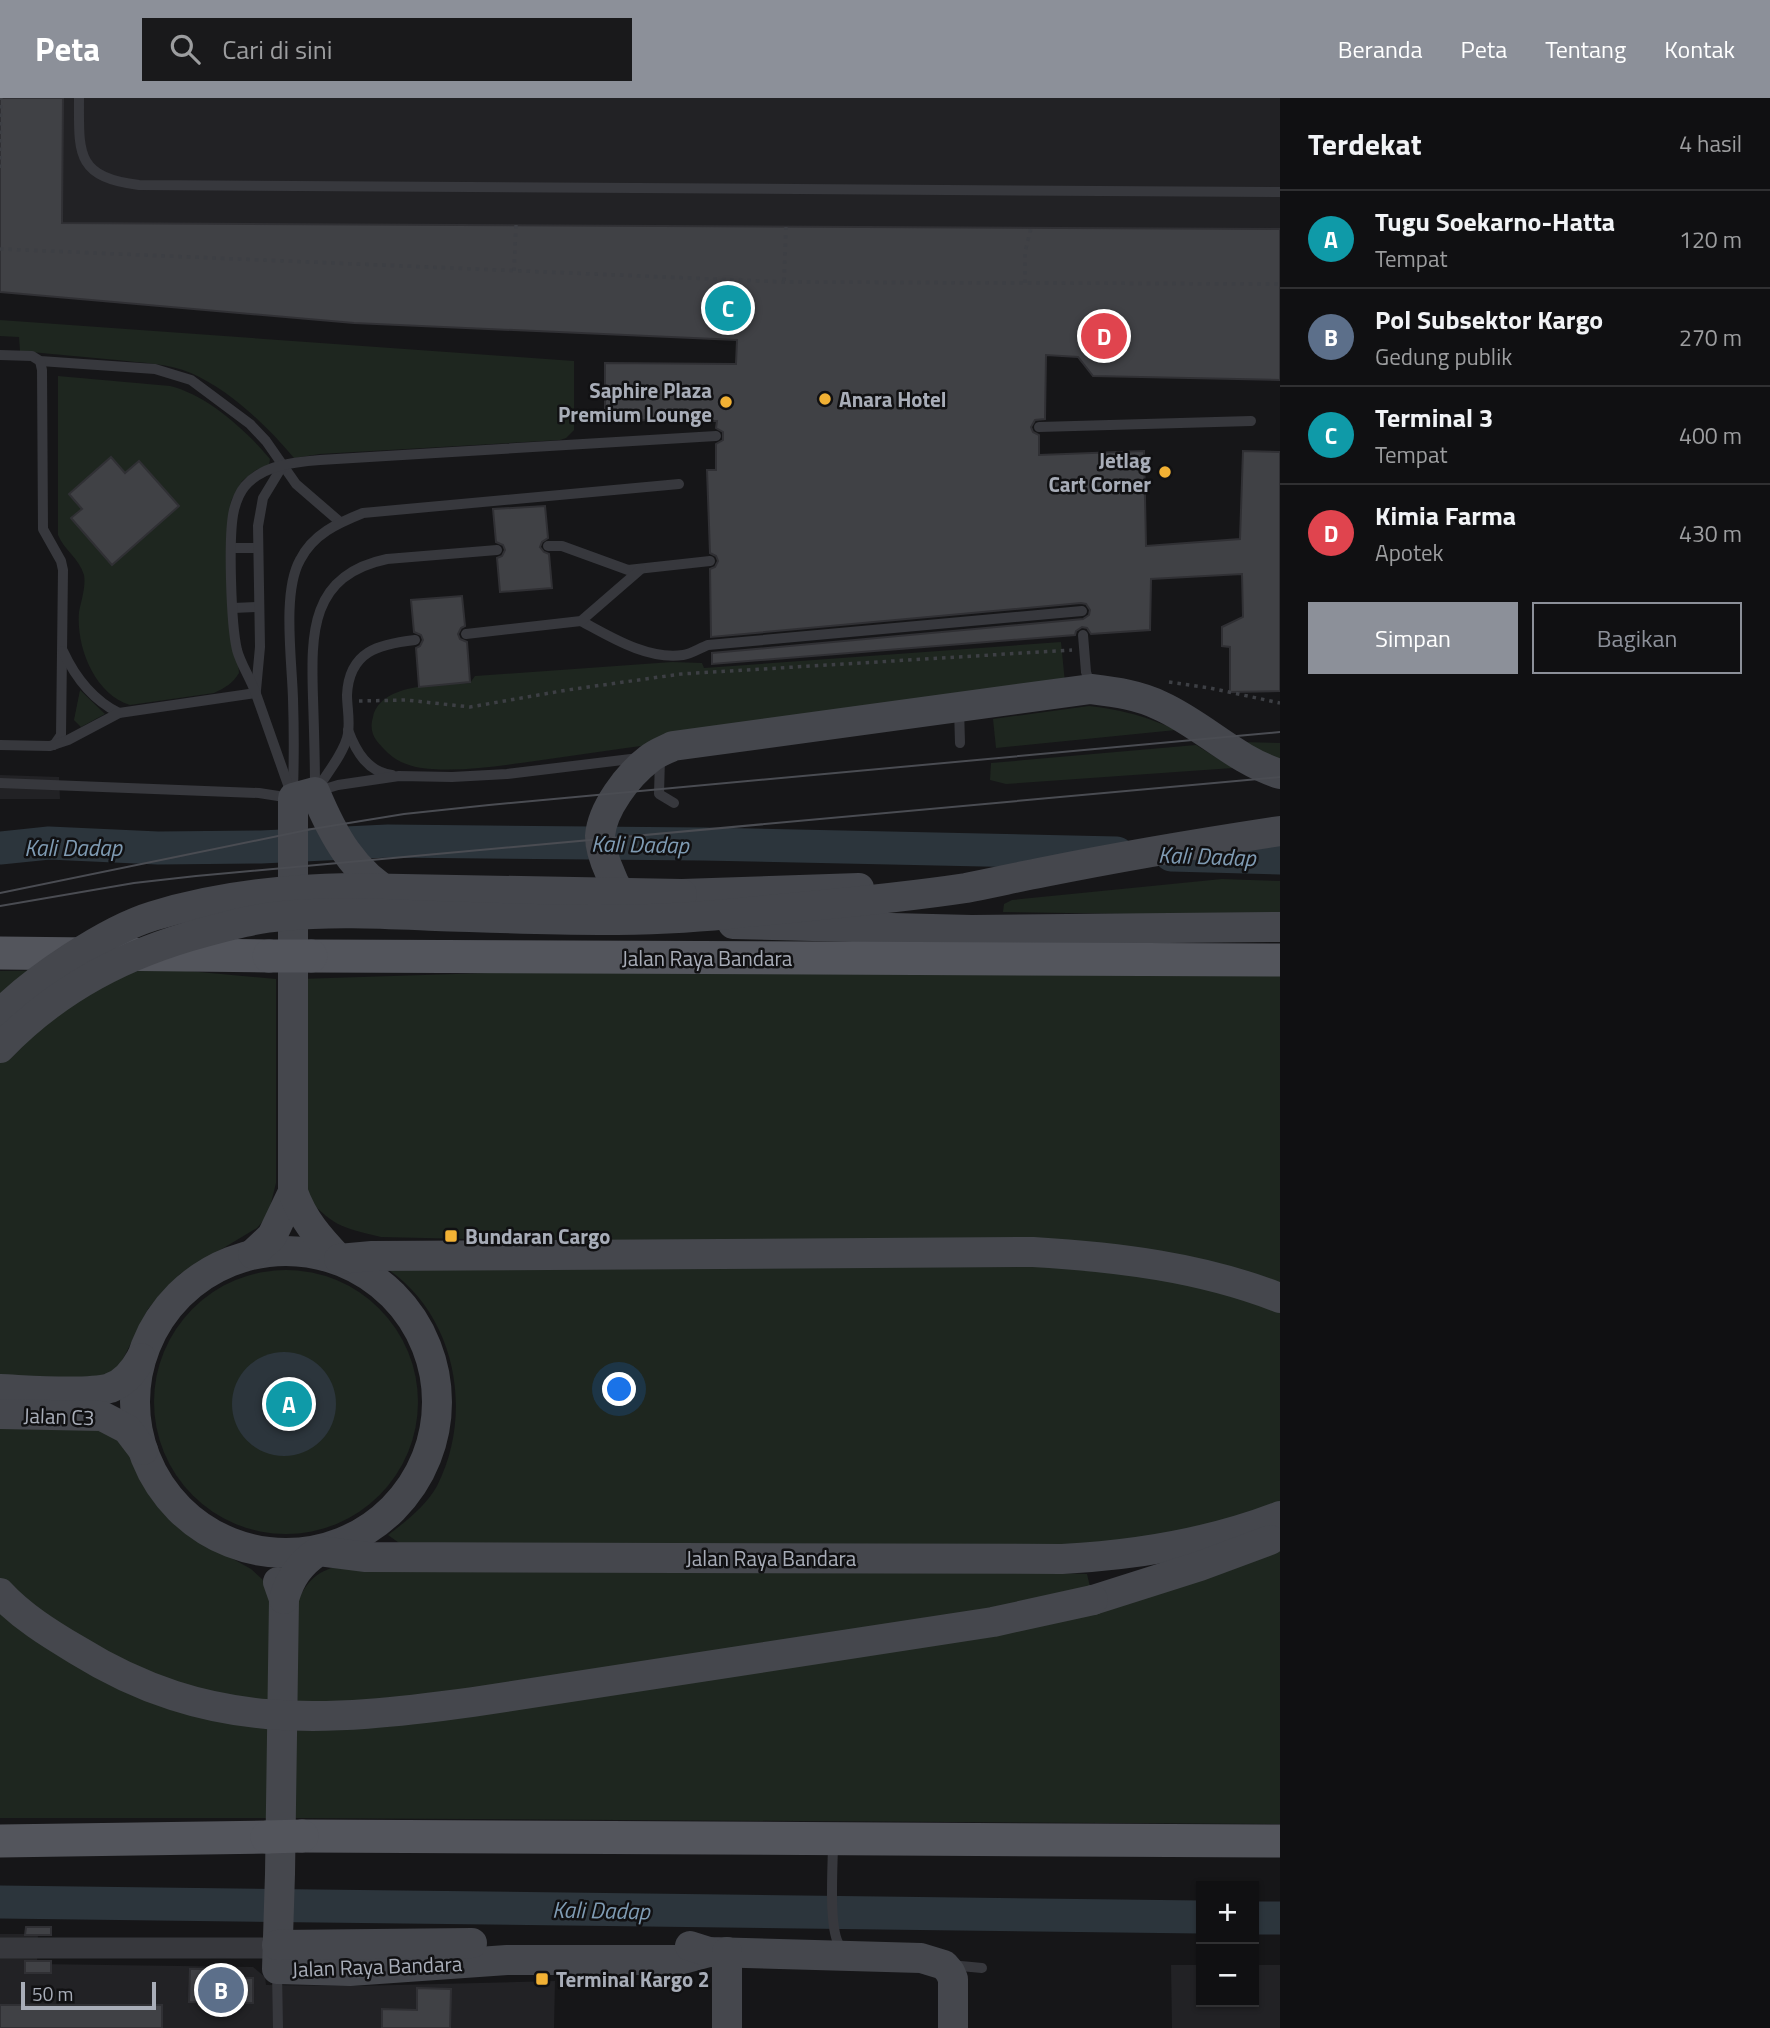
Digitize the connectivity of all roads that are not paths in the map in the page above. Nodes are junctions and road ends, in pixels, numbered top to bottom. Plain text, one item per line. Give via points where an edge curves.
1 (79, 98) edge
2 (1280, 191) edge
3 (0, 355) edge
4 (40, 360) junction
5 (1251, 421) dead end
6 (1039, 427) dead end
7 (716, 436) dead end
8 (284, 465) junction
9 (679, 484) dead end
10 (340, 522) junction
11 (548, 546) dead end
12 (232, 548) junction
13 (258, 548) junction
14 (496, 550) dead end
15 (710, 561) dead end
16 (641, 569) junction
17 (259, 607) junction
18 (233, 608) junction
19 (1082, 611) dead end
20 (581, 621) junction
21 (466, 634) dead end
22 (1083, 635) dead end
23 (415, 640) dead end
24 (62, 648) junction
25 (1091, 689) junction
26 (256, 693) junction
27 (959, 706) junction
28 (119, 713) junction
29 (348, 730) junction
30 (960, 743) dead end
31 (0, 745) edge
32 (54, 745) junction
33 (655, 755) junction
34 (1280, 774) edge
35 (399, 776) junction
36 (0, 783) edge
37 (674, 803) dead end
38 (306, 807) junction
39 (1280, 831) edge
40 (1280, 845) edge
41 (664, 922) junction
42 (1280, 927) edge
43 (0, 953) edge
44 (1280, 960) edge
45 (0, 1014) edge
46 (0, 1048) edge
47 (293, 1192) junction
48 (253, 1254) junction
49 (339, 1259) junction
50 (1280, 1298) edge
51 (143, 1355) junction
52 (0, 1389) edge
53 (0, 1414) edge
54 (145, 1453) junction
55 (1280, 1516) edge
56 (1280, 1536) edge
57 (252, 1551) junction
58 (319, 1551) junction
59 (0, 1593) edge
60 (284, 1599) junction
61 (833, 1837) junction
62 (0, 1841) edge
63 (1280, 1841) edge
64 (277, 1945) junction
65 (0, 1948) edge
66 (718, 1952) junction
67 (947, 1959) junction
68 (982, 1968) dead end
69 (278, 2028) edge
70 (727, 2028) edge
71 (953, 2028) edge
72 (963, 2028) edge

1 - 2 lane via 79,139 89,166 104,177 139,185
3 - 4 lane
4 - 8 lane via 155,369 191,380 250,424
4 - 24 lane via 42,521 63,570
5 - 6 lane
7 - 8 lane
8 - 10 lane via 296,484
8 - 12 lane via 265,470 244,486 234,511
8 - 13 lane via 263,498
9 - 10 lane via 363,513
10 - 38 lane via 320,535 300,560 290,594 295,746
11 - 16 lane via 562,546 620,569
12 - 13 lane
12 - 18 lane
13 - 17 lane
14 - 38 lane via 370,563 354,570 331,592 315,622 311,646
15 - 16 lane
16 - 20 lane
17 - 18 lane
17 - 26 lane
18 - 26 lane via 237,650
19 - 20 lane via 708,645 685,655 659,656
20 - 21 lane
22 - 25 lane
23 - 29 lane via 385,643 366,653 348,683
24 - 28 lane via 78,678
24 - 32 lane via 61,735
25 - 27 street
25 - 34 street via 1162,706 1239,755
26 - 28 lane
26 - 38 lane
27 - 30 lane
27 - 33 street via 673,746
28 - 32 lane
29 - 35 lane via 363,760 387,775
29 - 38 lane
31 - 32 lane
33 - 35 lane via 493,775
33 - 37 lane via 659,794
33 - 41 street via 626,783 600,836 613,884 631,904
35 - 38 lane via 338,785
36 - 38 lane via 259,793
38 - 41 street, Jalan Raya Bandara via 364,874 400,899 426,906
38 - 47 street via 291,877
39 - 46 street, Jalan Raya Bandara, bridge via 969,887 725,915 563,920 345,914 246,922 148,948 111,965 75,986
40 - 45 street, bridge via 1046,882 682,894 350,888 264,892 152,916 113,934 62,964
41 - 42 street, Jalan Raya Bandara via 972,930
43 - 44 main road, Jalan Raya Bandara, bridge
47 - 48 street via 272,1236
47 - 49 street via 313,1232
48 - 49 street via 289,1250
48 - 51 street via 218,1267 189,1286 167,1308
49 - 50 street via 372,1255 1032,1252 1097,1255 1172,1267
49 - 58 street via 375,1279 409,1314 435,1368 437,1421 423,1467 405,1494 354,1537
51 - 52 street, Jalan C3 via 126,1378 110,1388
51 - 54 street via 134,1403
53 - 54 street, Jalan C3 via 102,1416 127,1429
54 - 57 street via 161,1487 181,1513 205,1531
55 - 58 street, Jalan Raya Bandara via 1208,1540 1062,1559 366,1557
56 - 59 street, bridge via 1200,1566 1040,1613 473,1702 305,1716 222,1709 146,1687 68,1645
57 - 58 street
57 - 60 street via 277,1578
58 - 60 street via 300,1565
60 - 64 street
61 - 62 main road, bridge via 302,1836
61 - 63 main road
61 - 67 lane via 836,1941 842,1947 923,1948
64 - 65 street
64 - 66 street, Jalan Raya Bandara via 507,1951 680,1944
64 - 69 lane
66 - 67 street, Jalan Raya Bandara
66 - 70 street
67 - 68 lane
67 - 71 street via 953,1979
67 - 72 lane

